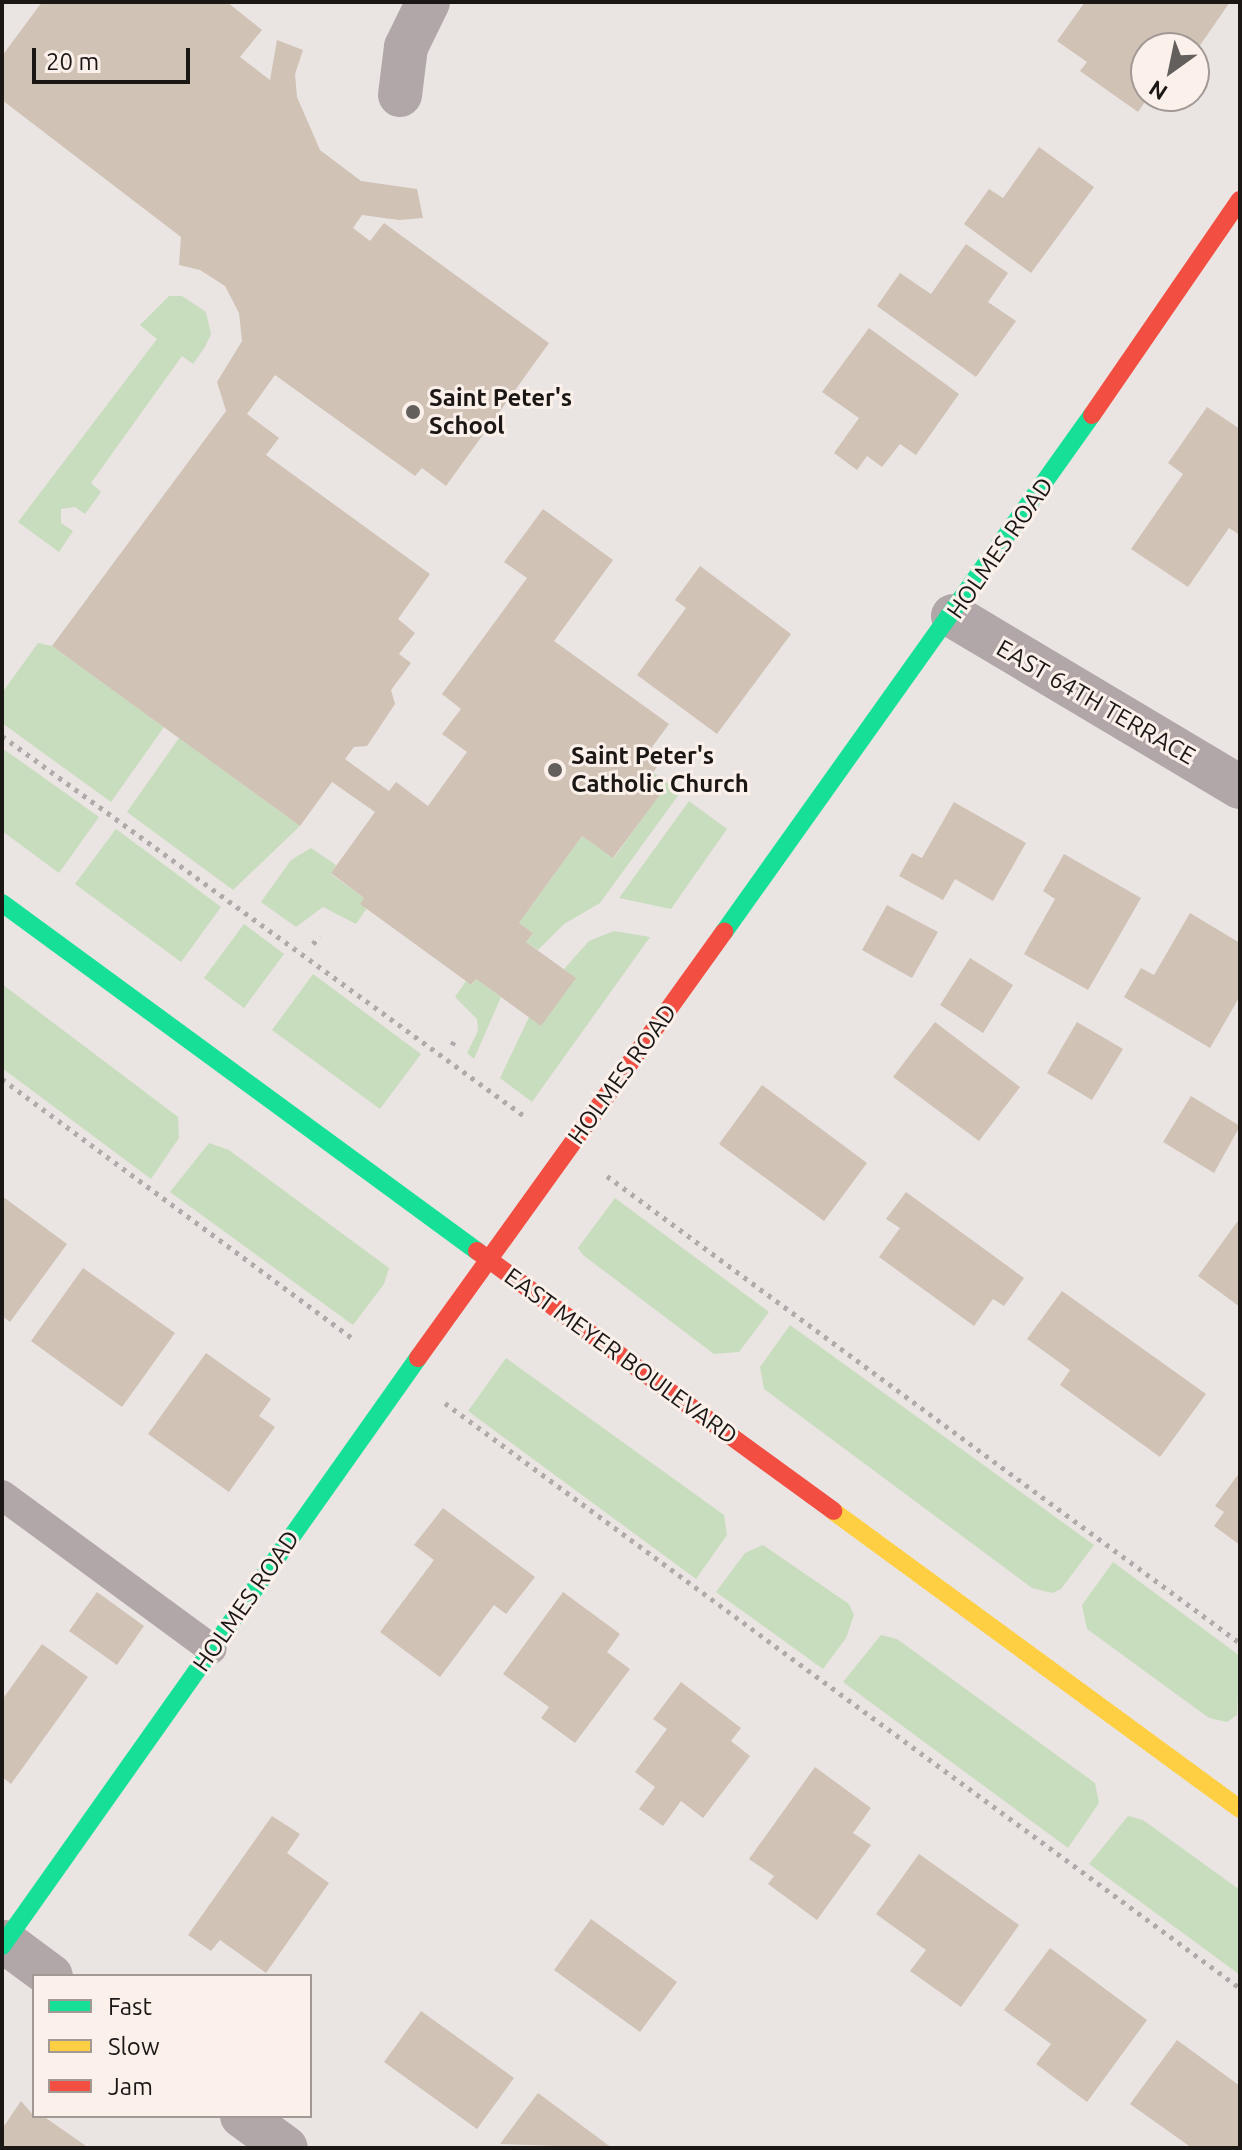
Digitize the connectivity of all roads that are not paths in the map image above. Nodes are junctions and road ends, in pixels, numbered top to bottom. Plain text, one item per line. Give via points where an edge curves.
1 (428, 2) edge
2 (400, 95) dead end
3 (1240, 200) edge
4 (953, 616) junction
5 (1240, 787) edge
6 (2, 903) edge
7 (488, 1259) junction
8 (2, 1495) edge
9 (212, 1649) junction
10 (1240, 1809) edge
11 (3, 1944) edge
12 (48, 1974) edge
13 (245, 2118) edge
14 (286, 2148) edge

1 - 2 street via 406,47
3 - 4 main road, HOLMES ROAD
4 - 5 street, EAST 64TH TERRACE
4 - 7 main road, HOLMES ROAD
6 - 7 main road, EAST MEYER BOULEVARD
7 - 9 main road, HOLMES ROAD
7 - 10 main road, EAST MEYER BOULEVARD
8 - 9 lane
9 - 11 main road, HOLMES ROAD
11 - 12 street
13 - 14 street

